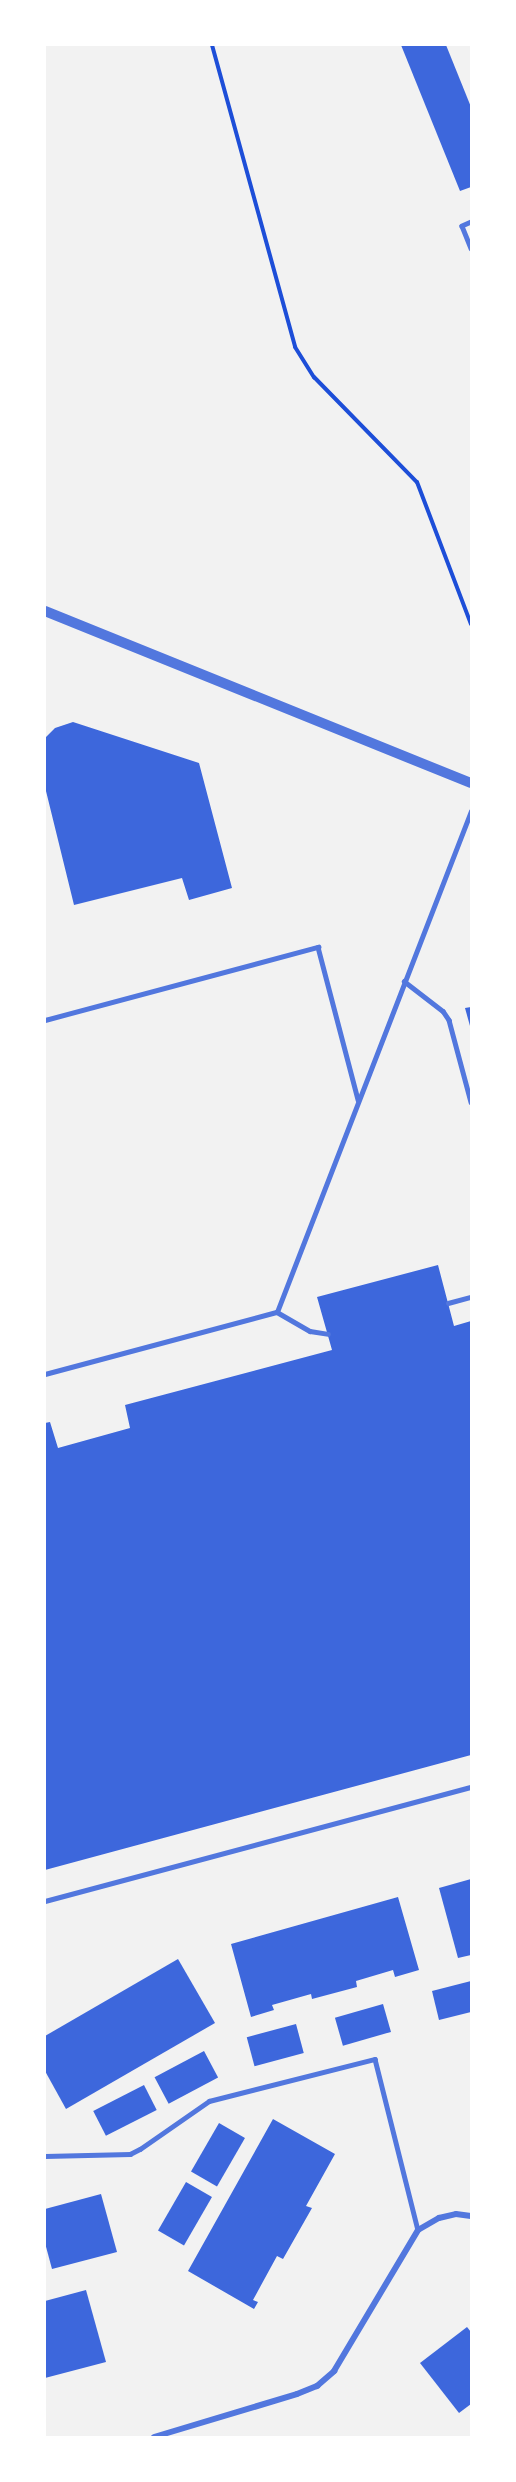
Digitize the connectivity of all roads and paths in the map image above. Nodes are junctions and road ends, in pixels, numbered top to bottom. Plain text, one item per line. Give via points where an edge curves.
1 (212, 45) edge
2 (471, 222) edge
3 (471, 248) edge
4 (45, 611) edge
5 (471, 624) edge
6 (471, 783) edge
7 (471, 811) edge
8 (404, 981) junction
9 (45, 1020) edge
10 (358, 1100) junction
11 (471, 1102) edge
12 (471, 1297) edge
13 (448, 1303) dead end
14 (277, 1312) junction
15 (327, 1334) dead end
16 (45, 1374) edge
17 (471, 1787) edge
18 (45, 1901) edge
19 (45, 2156) edge
20 (471, 2216) edge
21 (418, 2230) junction
22 (155, 2437) edge

1 - 5 path via 295,347 314,377 417,482
2 - 3 lane via 462,226
4 - 6 street
7 - 8 lane
8 - 10 lane
8 - 11 lane via 444,1011 449,1020
9 - 10 lane via 318,947
10 - 14 lane
12 - 13 lane
14 - 15 lane via 310,1331
14 - 16 lane
17 - 18 lane
19 - 21 lane via 130,2154 209,2101 375,2059
20 - 21 street via 439,2218
21 - 22 street via 334,2371 317,2386

